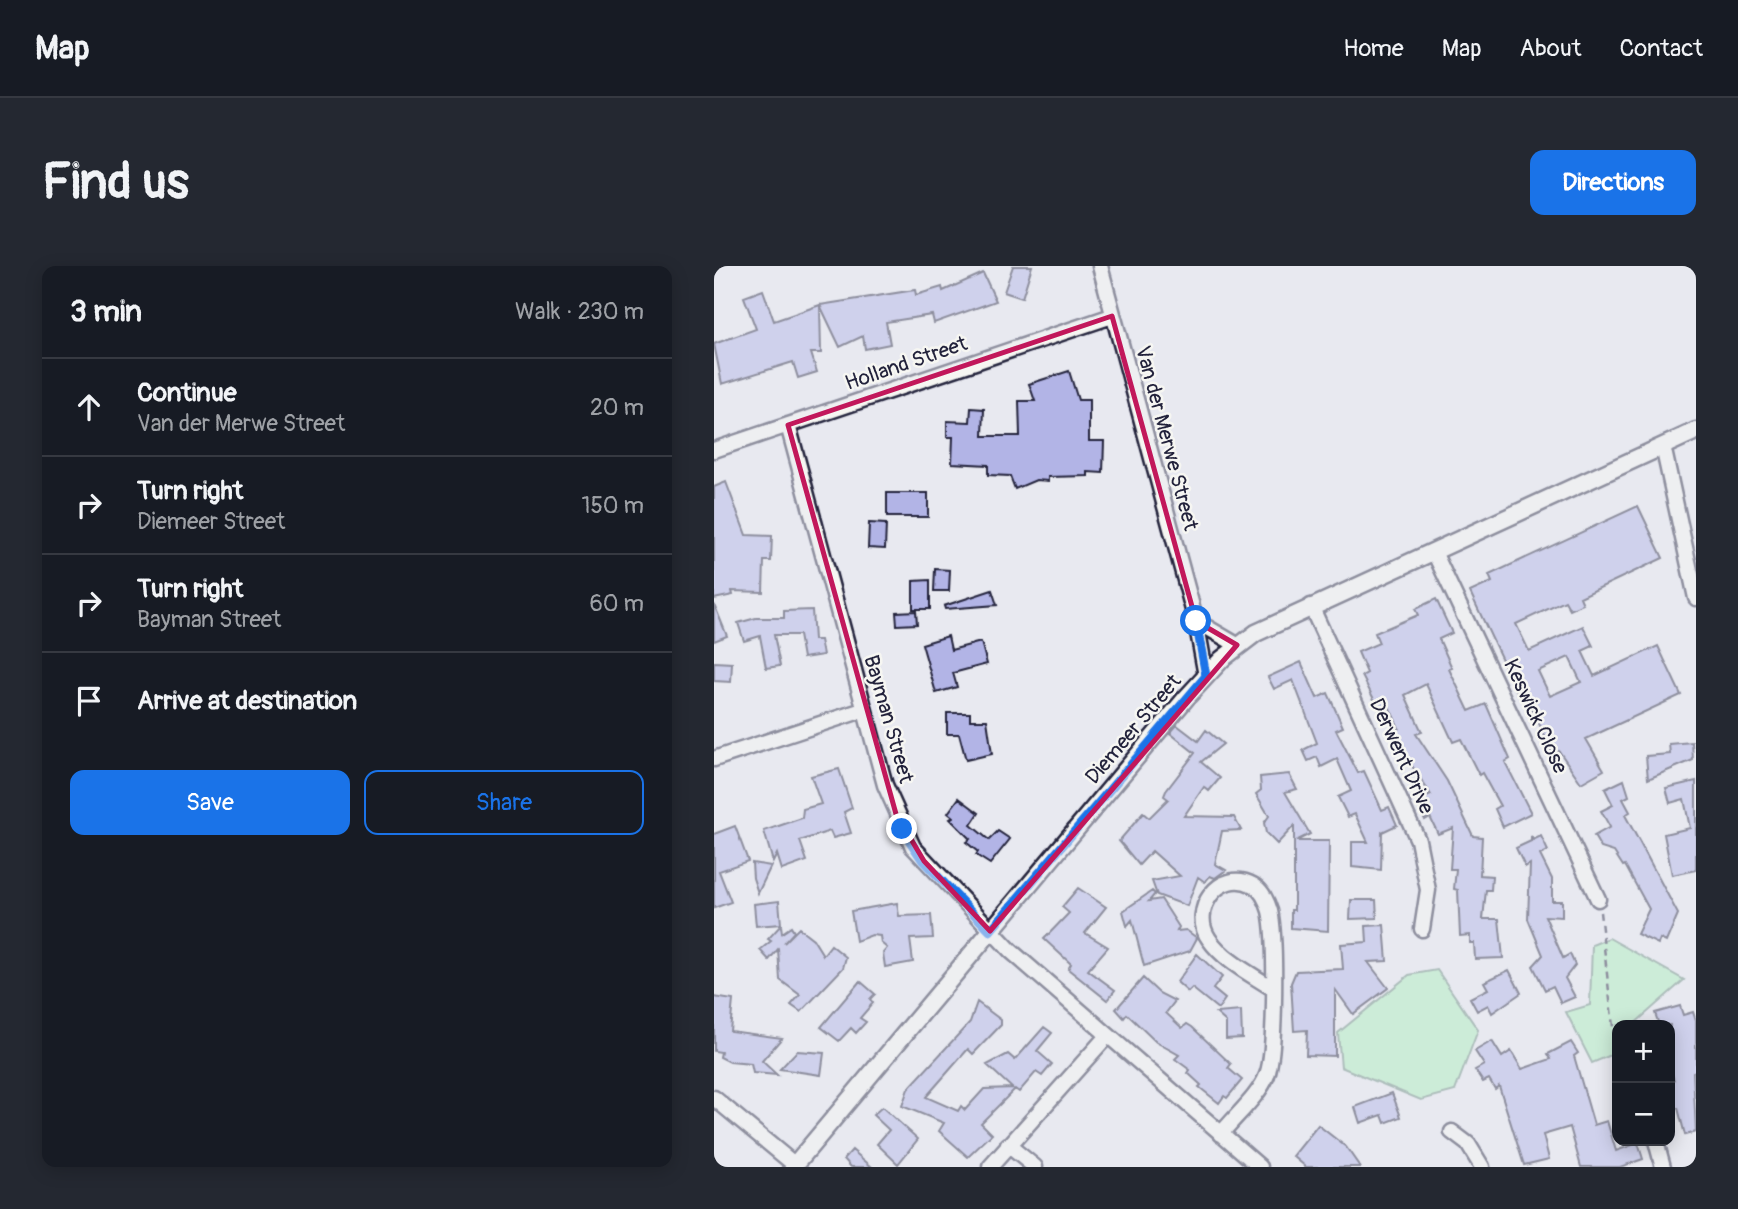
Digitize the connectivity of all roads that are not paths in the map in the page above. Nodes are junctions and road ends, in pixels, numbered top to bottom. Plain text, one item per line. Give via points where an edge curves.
1 (1100, 266) edge
2 (1112, 316) junction
3 (788, 425) junction
4 (1696, 431) edge
5 (1663, 446) junction
6 (714, 450) edge
7 (1434, 552) junction
8 (1696, 598) edge
9 (1311, 606) junction
10 (1196, 621) junction
11 (1237, 645) junction
12 (1206, 676) junction
13 (863, 710) junction
14 (714, 760) edge
15 (1598, 899) road end
16 (1422, 929) dead end
17 (990, 931) junction
18 (1272, 988) junction
19 (1107, 1036) junction
20 (714, 1098) edge
21 (1452, 1132) dead end
22 (1221, 1134) junction
23 (1008, 1145) junction
24 (1657, 1146) edge
25 (794, 1166) edge
26 (990, 1167) edge
27 (1035, 1167) edge
28 (1260, 1167) edge
29 (1482, 1167) edge
30 (1663, 1167) edge

1 - 2 street, Van der Merwe Street
2 - 3 street, Holland Street
2 - 10 street, Van der Merwe Street
3 - 6 street, Holland Street
3 - 13 street, Bayman Street
4 - 5 street, Diemeer Street
5 - 7 street, Diemeer Street
5 - 8 street
7 - 9 street, Diemeer Street
7 - 15 street, Keswick Close
9 - 11 street, Diemeer Street
9 - 16 street, Derwent Drive via 1418,840 1428,890
10 - 11 street
10 - 12 street, Van der Merwe Street
11 - 12 street, Diemeer Street
12 - 17 street, Diemeer Street
13 - 14 street
13 - 17 street, Bayman Street via 902,829 923,861
17 - 19 street, Bayman Street
17 - 25 street, Diemeer Street
18 - 18 street via 1267,901 1250,884 1225,884 1207,898 1202,910 1204,929 1224,956
18 - 22 street via 1274,1053 1266,1078
19 - 22 street, Bayman Street
19 - 23 street
20 - 25 street
21 - 29 street via 1468,1144
22 - 28 street, Bayman Street
23 - 26 street
23 - 27 street
24 - 30 street

